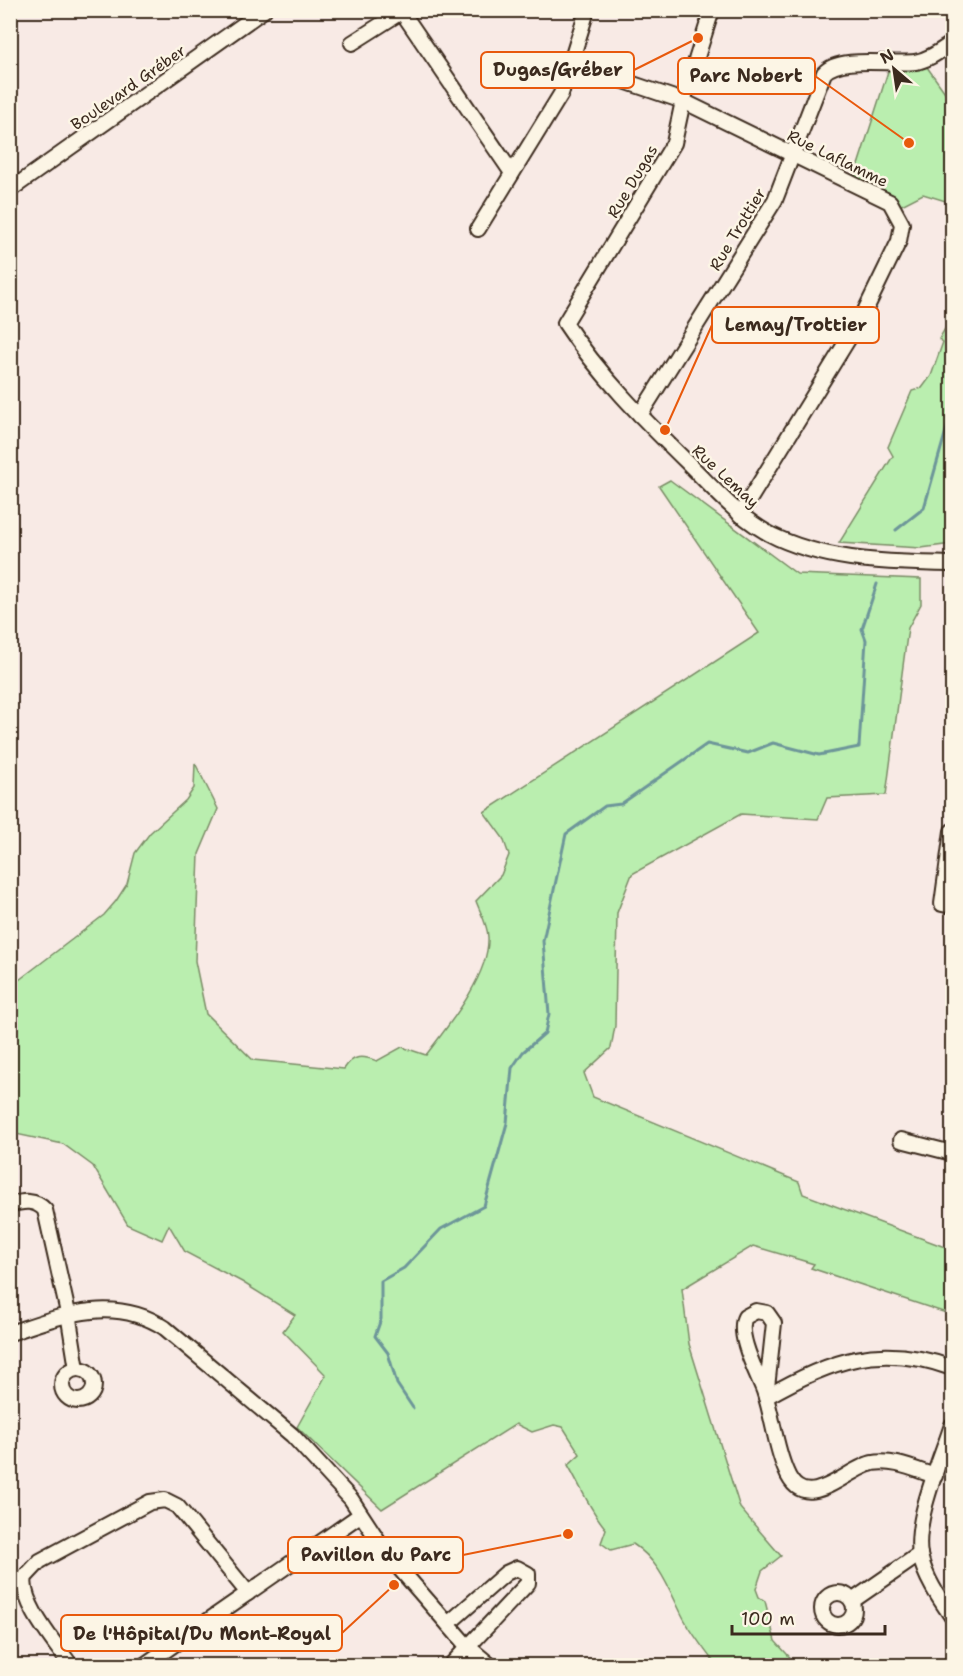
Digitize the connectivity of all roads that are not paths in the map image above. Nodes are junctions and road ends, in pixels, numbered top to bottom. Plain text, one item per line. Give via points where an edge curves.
1 (264, 10) edge
2 (583, 10) edge
3 (712, 10) edge
4 (403, 11) edge
5 (952, 43) edge
6 (352, 44) dead end
7 (571, 63) junction
8 (683, 101) junction
9 (793, 155) junction
10 (512, 173) junction
11 (10, 190) edge
12 (478, 228) dead end
13 (565, 322) joint
14 (640, 415) junction
15 (740, 515) junction
16 (952, 564) edge
17 (952, 831) edge
18 (947, 905) edge
19 (901, 1140) dead end
20 (952, 1153) edge
21 (10, 1204) edge
22 (68, 1313) junction
23 (10, 1333) edge
24 (952, 1368) edge
25 (77, 1369) dead end
26 (766, 1397) junction
27 (952, 1425) edge
28 (935, 1476) junction
29 (360, 1515) junction
30 (920, 1554) junction
31 (248, 1593) junction
32 (852, 1601) dead end
33 (952, 1617) edge
34 (448, 1624) junction
35 (467, 1646) junction
36 (71, 1665) edge
37 (143, 1665) edge
38 (450, 1665) edge
39 (491, 1665) edge

1 - 11 street, Boulevard Gréber
2 - 7 street via 585,17
3 - 8 street, Rue Dugas
4 - 6 street
4 - 10 street
5 - 9 street, Rue Trottier via 915,62 839,64 828,68 820,79
7 - 8 street, Rue Laflamme
7 - 10 street via 561,94
8 - 9 street, Rue Laflamme
8 - 13 street, Rue Dugas via 674,143
9 - 14 street, Rue Trottier via 775,200
9 - 15 street, Rue Laflamme via 891,202 899,215 902,233 863,315
10 - 12 street
13 - 14 street, Rue Lemay via 586,355
14 - 15 street, Rue Lemay
15 - 16 street, Rue Lemay via 776,537 810,550
17 - 18 street
19 - 20 street
21 - 22 street via 29,1201 45,1210
22 - 23 street
22 - 25 street
22 - 29 street via 118,1310 165,1328 292,1435 351,1499
24 - 26 street via 904,1356 859,1357 829,1365
26 - 26 street via 774,1323 767,1313 756,1311 745,1317 742,1329
26 - 28 street via 786,1471 801,1487 827,1488 875,1462
27 - 28 street
28 - 30 street via 922,1525
29 - 31 street
29 - 34 street via 387,1554
30 - 32 street
30 - 33 street via 932,1585
31 - 36 street via 182,1511 165,1500 150,1502 40,1561 25,1577 24,1591 29,1603
31 - 37 street
34 - 35 street
34 - 35 street via 506,1573 517,1568 528,1574 528,1583
35 - 38 street
35 - 39 street

